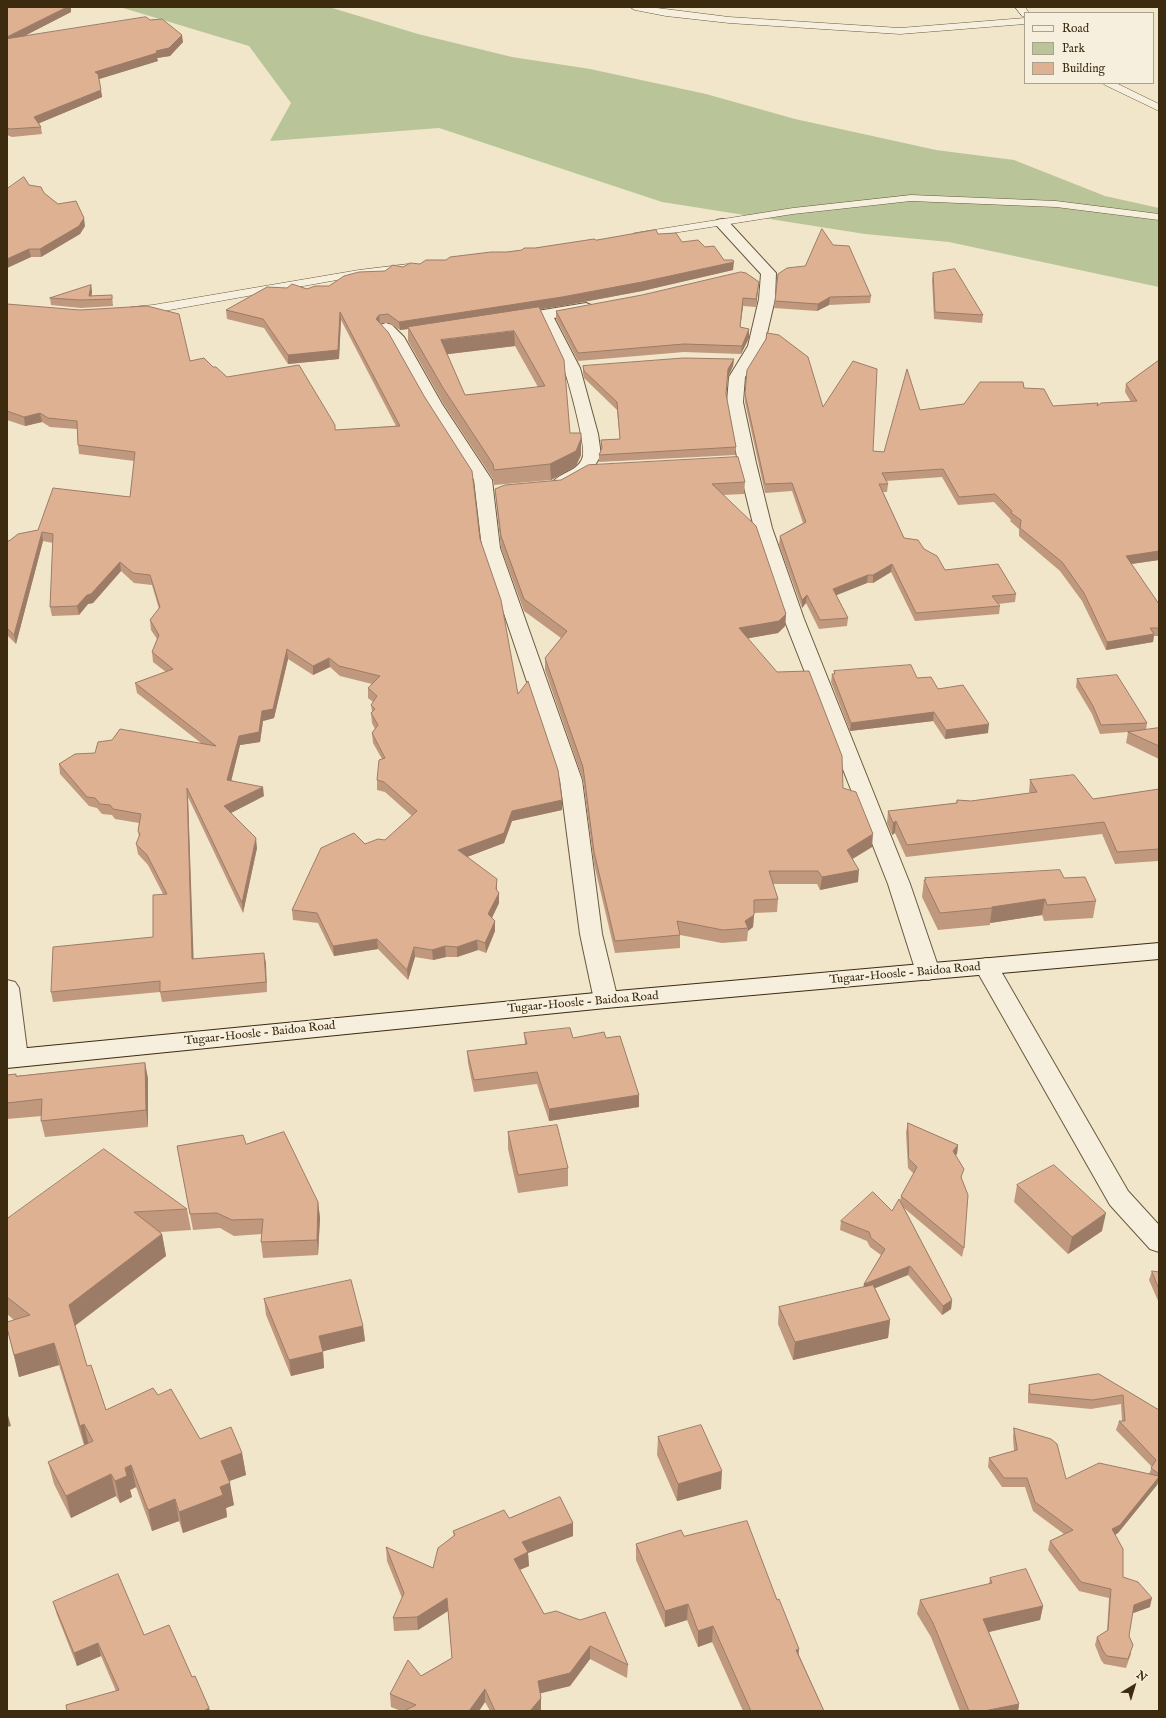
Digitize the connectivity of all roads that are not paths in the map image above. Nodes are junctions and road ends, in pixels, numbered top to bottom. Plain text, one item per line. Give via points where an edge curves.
1 (635, 7) edge
2 (1024, 21) edge
3 (1110, 84) edge
4 (1159, 108) edge
5 (1159, 217) edge
6 (722, 223) junction
7 (625, 238) edge
8 (420, 265) edge
9 (598, 305) edge
10 (124, 311) edge
11 (544, 315) junction
12 (498, 322) edge
13 (397, 333) dead end
14 (547, 486) edge
15 (1159, 951) edge
16 (986, 966) junction
17 (928, 972) junction
18 (7, 988) edge
19 (606, 1000) junction
20 (12, 1058) edge
21 (1159, 1242) edge

1 - 2 lane via 730,20 900,30
3 - 4 lane
5 - 6 lane via 1056,204 911,198 793,211
6 - 7 lane
6 - 17 street via 757,271 769,273 767,299 756,346 739,361 735,402 739,461 794,620 899,884
8 - 10 lane via 359,273 153,309
9 - 11 street
11 - 12 street
11 - 14 street via 580,368 592,456 592,469 555,486
13 - 19 street via 434,404 493,494 491,548 571,780 591,934
15 - 16 street, Tugaar-Hoosle - Baidoa Road
16 - 17 street, Tugaar-Hoosle - Baidoa Road
16 - 21 street via 1119,1198
17 - 19 street, Tugaar-Hoosle - Baidoa Road
18 - 20 street
19 - 20 street, Tugaar-Hoosle - Baidoa Road

